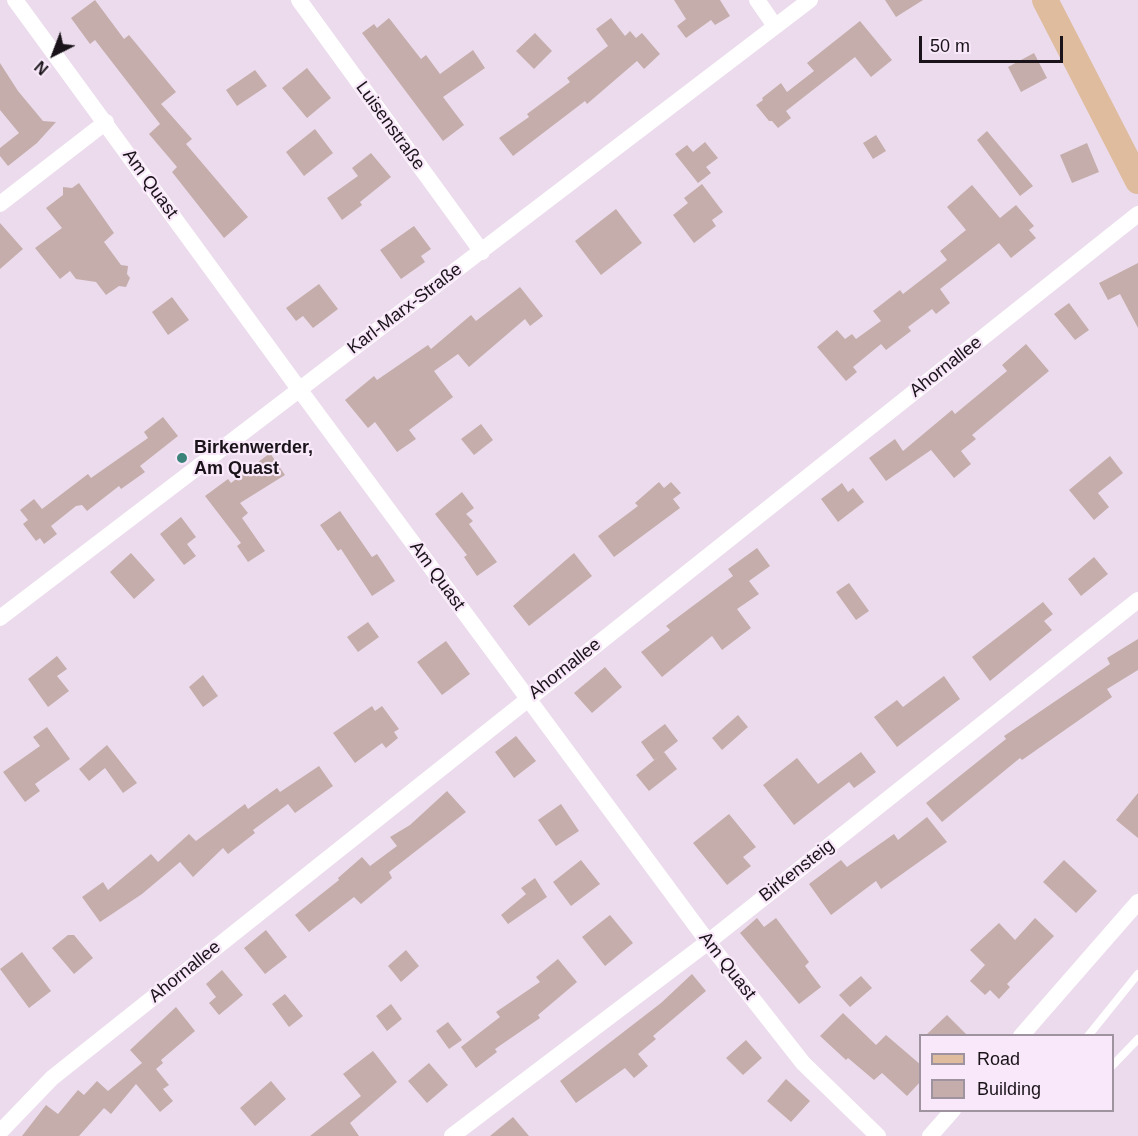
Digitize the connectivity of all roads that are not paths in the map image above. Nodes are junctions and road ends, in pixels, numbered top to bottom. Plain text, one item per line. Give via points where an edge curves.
1 (15, 0) edge
2 (299, 0) edge
3 (757, 0) edge
4 (810, 0) edge
5 (1045, 0) edge
6 (775, 26) junction
7 (106, 122) junction
8 (1138, 181) edge
9 (0, 204) edge
10 (1138, 214) edge
11 (482, 252) junction
12 (299, 389) junction
13 (1138, 600) edge
14 (0, 618) edge
15 (527, 699) junction
16 (1138, 902) edge
17 (708, 942) junction
18 (1138, 975) edge
19 (1022, 1034) edge
20 (1089, 1034) edge
21 (1138, 1040) edge
22 (1114, 1065) edge
23 (951, 1112) edge
24 (0, 1132) edge
25 (452, 1136) edge
26 (878, 1136) edge
27 (930, 1136) edge

1 - 7 street, Am Quast
2 - 11 street, Luisenstraße
3 - 6 street
4 - 6 street, Karl-Marx-Straße
5 - 8 main road
6 - 11 street, Karl-Marx-Straße
7 - 9 street
7 - 12 street, Am Quast
10 - 15 street, Ahornallee
11 - 12 street, Karl-Marx-Straße
12 - 14 street, Karl-Marx-Straße
12 - 15 street, Am Quast
13 - 17 street, Birkensteig
15 - 17 street, Am Quast
15 - 24 street, Ahornallee via 52,1078
16 - 19 street
17 - 25 street, Birkensteig
17 - 26 street, Am Quast via 803,1063
18 - 20 lane
21 - 22 lane
23 - 27 street

